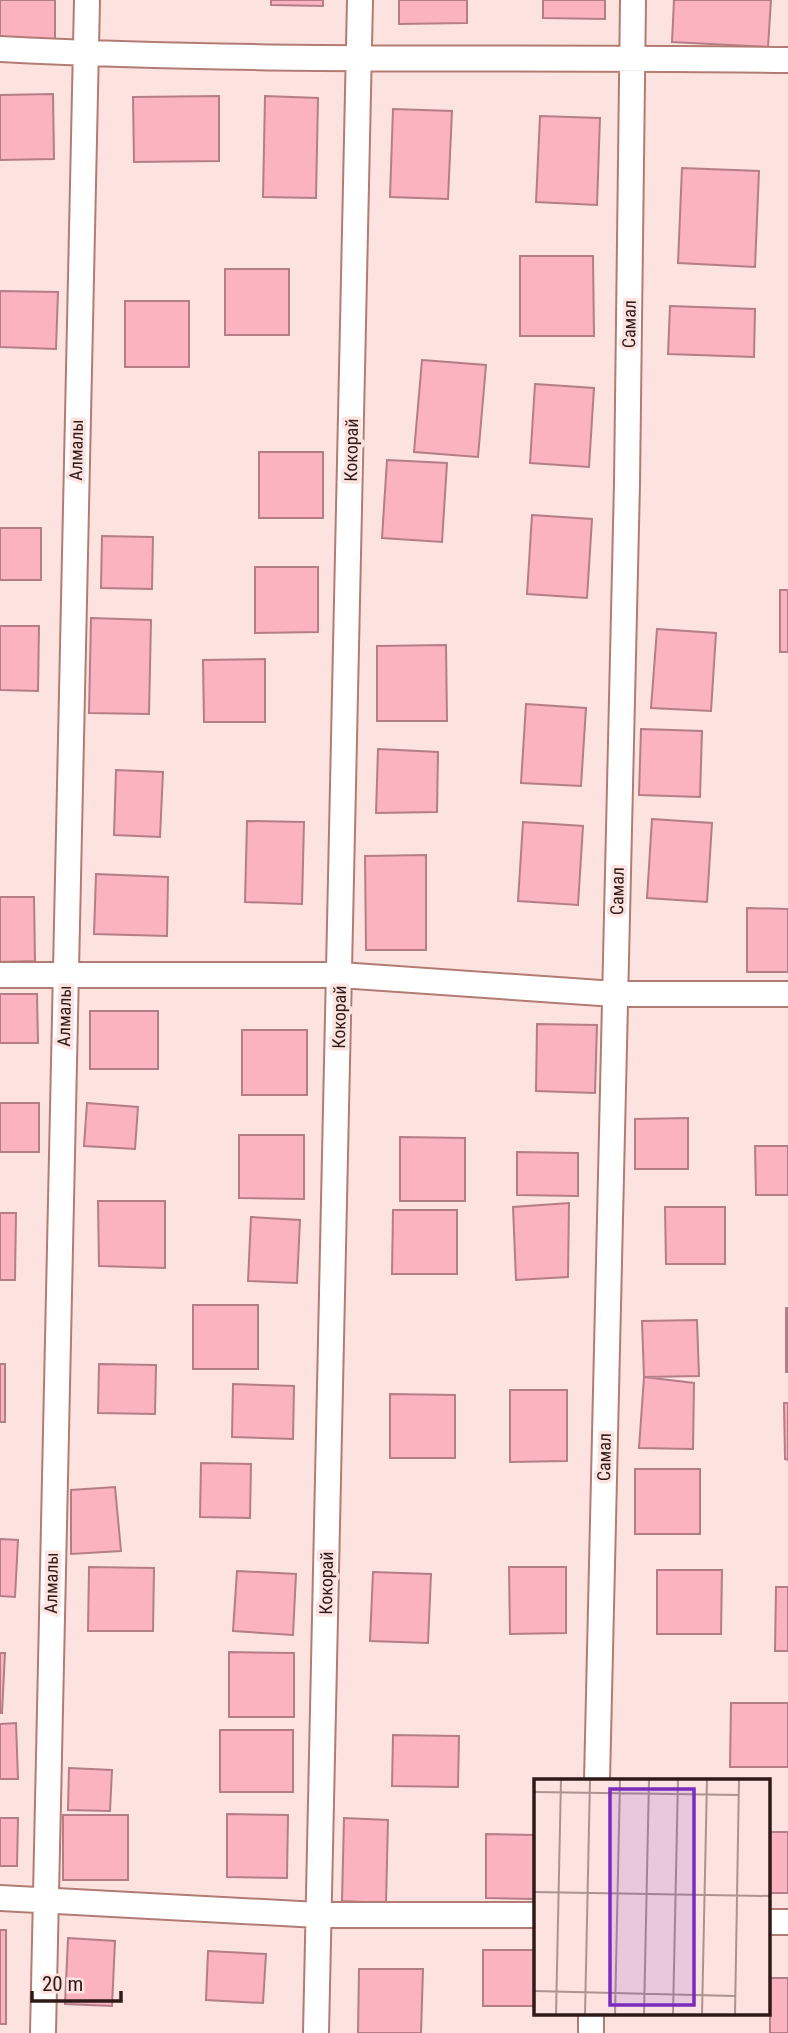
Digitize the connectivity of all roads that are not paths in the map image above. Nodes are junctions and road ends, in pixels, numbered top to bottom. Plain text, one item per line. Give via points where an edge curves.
1 (87, 0) edge
2 (360, 0) edge
3 (633, 0) edge
4 (0, 49) edge
5 (86, 54) junction
6 (359, 58) junction
7 (632, 58) junction
8 (788, 60) edge
9 (0, 975) edge
10 (64, 975) junction
11 (340, 975) junction
12 (615, 994) junction
13 (788, 994) edge
14 (597, 1779) edge
15 (0, 1898) edge
16 (45, 1898) junction
17 (318, 1915) junction
18 (534, 1915) edge
19 (770, 1922) edge
20 (788, 1922) edge
21 (43, 2033) edge
22 (316, 2033) edge

1 - 5 street, Алмалы
2 - 6 street, Кокорай
3 - 7 street, Самал
4 - 5 street
5 - 6 street
5 - 10 street, Алмалы
6 - 7 street
6 - 11 street, Кокорай
7 - 8 street
7 - 12 street, Самал
9 - 10 street
10 - 11 street
10 - 16 street, Алмалы
11 - 12 street
11 - 17 street, Кокорай
12 - 13 street
12 - 14 street, Самал
15 - 16 street
16 - 17 street
16 - 21 street, Алмалы
17 - 18 street
17 - 22 street, Кокорай
19 - 20 street

